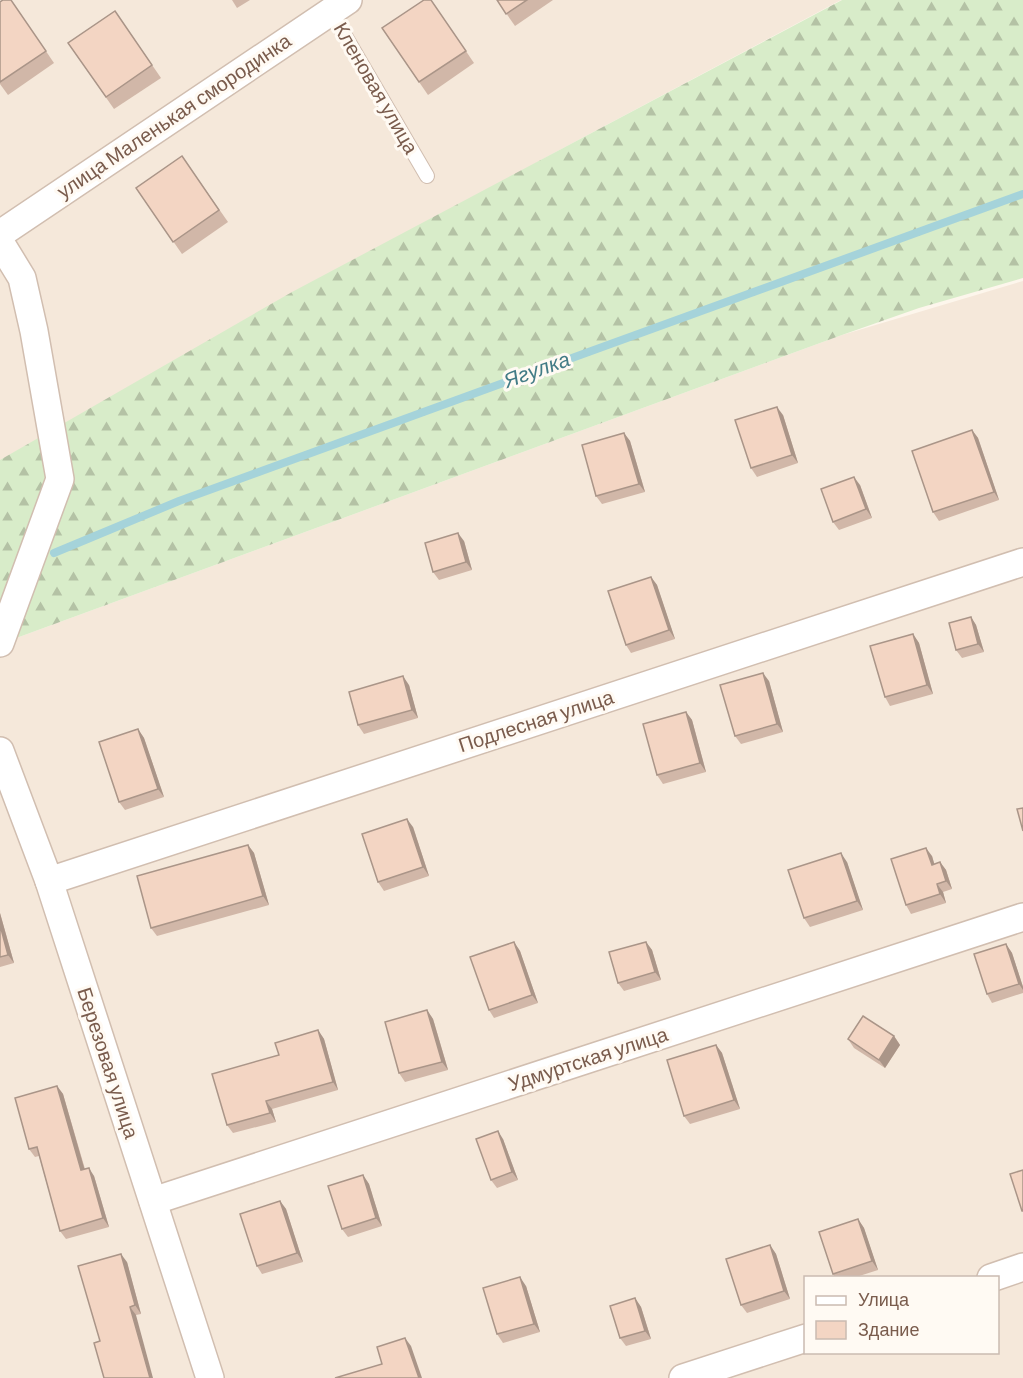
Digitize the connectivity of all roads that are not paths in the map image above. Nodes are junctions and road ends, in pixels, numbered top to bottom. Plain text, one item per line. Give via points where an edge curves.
1 (334, 4) edge
2 (427, 176) dead end
3 (0, 234) edge
4 (0, 242) edge
5 (1023, 562) edge
6 (0, 643) edge
7 (0, 751) edge
8 (49, 881) junction
9 (1023, 917) edge
10 (153, 1201) junction
11 (1023, 1267) edge
12 (997, 1276) edge
13 (804, 1339) edge
14 (210, 1378) edge
15 (682, 1378) edge

1 - 2 lane, Кленовая улица
1 - 3 street, улица Маленькая смородинка
4 - 6 street via 22,278 60,479
5 - 8 street, Подлесная улица
7 - 8 street, Березовая улица
8 - 10 street, Березовая улица
9 - 10 street, Удмуртская улица
10 - 14 street, Березовая улица
11 - 12 street
13 - 15 street

